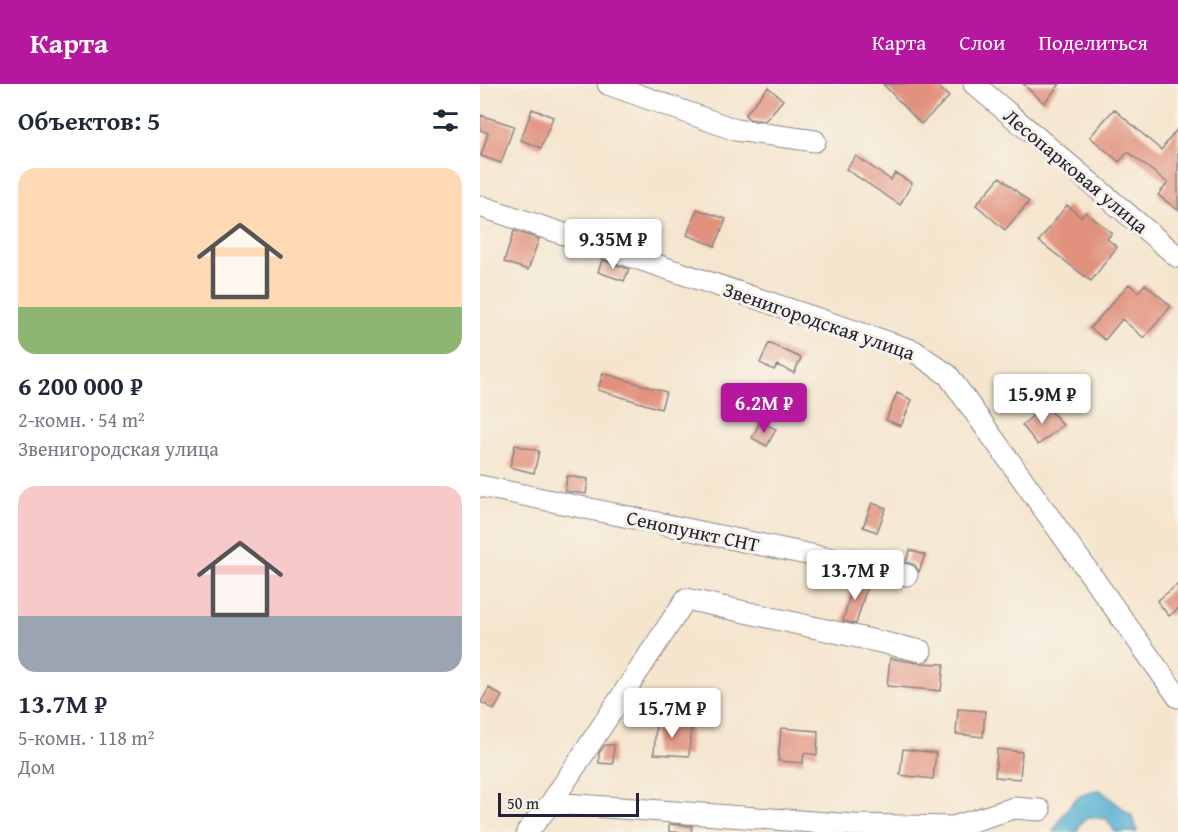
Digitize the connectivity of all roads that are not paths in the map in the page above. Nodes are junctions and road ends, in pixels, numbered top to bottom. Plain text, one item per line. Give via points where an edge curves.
1 (608, 84) edge
2 (974, 84) edge
3 (815, 141) dead end
4 (480, 206) edge
5 (1178, 257) edge
6 (480, 486) edge
7 (907, 575) dead end
8 (921, 651) dead end
9 (1178, 697) edge
10 (551, 803) junction
11 (1040, 810) dead end
12 (527, 832) edge

1 - 3 street via 736,130
2 - 5 street, Лесопарковая улица
4 - 9 street, Звенигородская улица via 914,351 948,375
6 - 7 street, Сенопункт СНТ
8 - 10 street via 686,599
10 - 11 street via 854,825 942,827 1014,808
10 - 12 street

